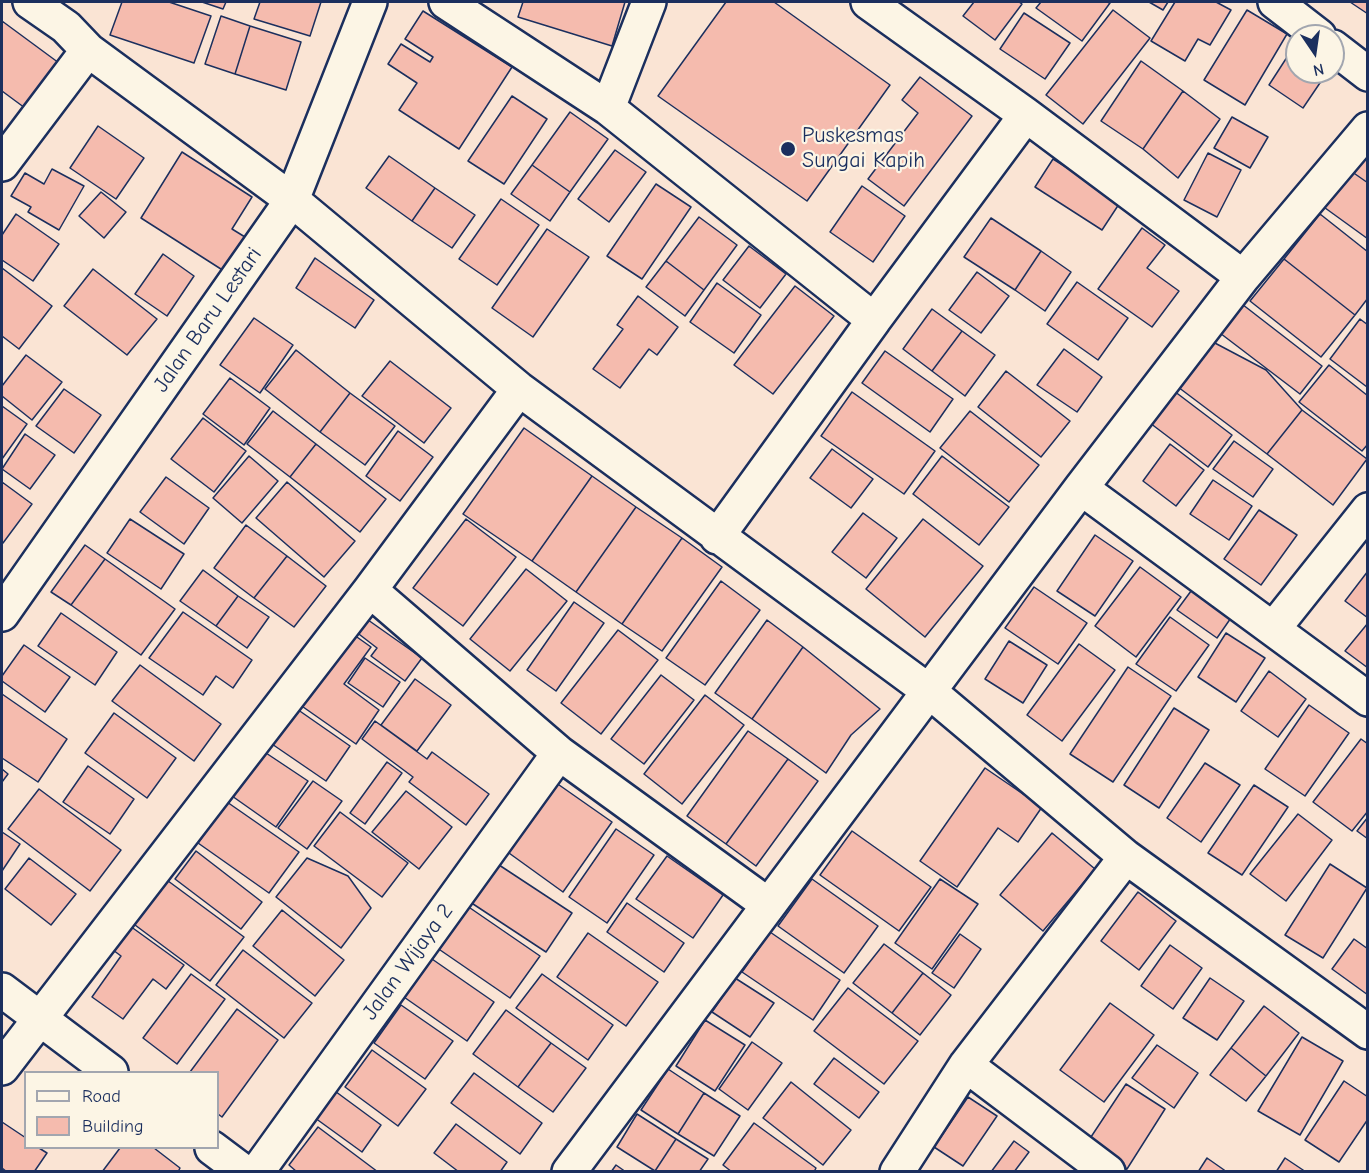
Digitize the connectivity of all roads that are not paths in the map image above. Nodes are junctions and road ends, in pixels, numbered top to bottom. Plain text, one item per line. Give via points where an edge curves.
1 (30, 2) edge
2 (370, 2) edge
3 (446, 2) edge
4 (649, 2) edge
5 (867, 2) edge
6 (1275, 2) edge
7 (1303, 24) edge
8 (77, 26) edge
9 (1345, 56) edge
10 (1368, 74) edge
11 (608, 108) junction
12 (1026, 115) junction
13 (1368, 129) edge
14 (2, 164) edge
15 (292, 200) junction
16 (1244, 278) junction
17 (874, 321) junction
18 (519, 389) junction
19 (1081, 488) junction
20 (1368, 510) edge
21 (717, 537) junction
22 (370, 590) junction
23 (2, 614) edge
24 (1274, 628) junction
25 (930, 692) junction
26 (1368, 699) edge
27 (559, 753) junction
28 (1126, 856) junction
29 (767, 904) junction
30 (2, 990) edge
31 (40, 1020) junction
32 (1368, 1032) edge
33 (966, 1065) junction
34 (2, 1068) edge
35 (110, 1071) edge
36 (213, 1149) edge
37 (244, 1172) edge
38 (257, 1172) edge
39 (569, 1172) edge
40 (897, 1172) edge
41 (1108, 1172) edge

1 - 8 street
2 - 15 street, Jalan Baru Lestari
3 - 11 street
4 - 11 street
5 - 12 street
6 - 7 street
8 - 14 street
8 - 15 street
9 - 10 street
11 - 17 street
12 - 16 street
12 - 17 street
13 - 16 street
15 - 18 street
15 - 23 street, Jalan Baru Lestari
16 - 19 street
17 - 21 street
18 - 21 street
18 - 22 street
19 - 24 street
19 - 25 street
20 - 24 street
21 - 25 street
22 - 27 street
22 - 31 street
24 - 26 street
25 - 28 street
25 - 29 street
27 - 29 street
27 - 38 street, Jalan Wijaya 2
28 - 32 street
28 - 33 street
29 - 39 street
30 - 31 street
31 - 34 street
31 - 35 street
33 - 40 street
33 - 41 street
36 - 37 street

